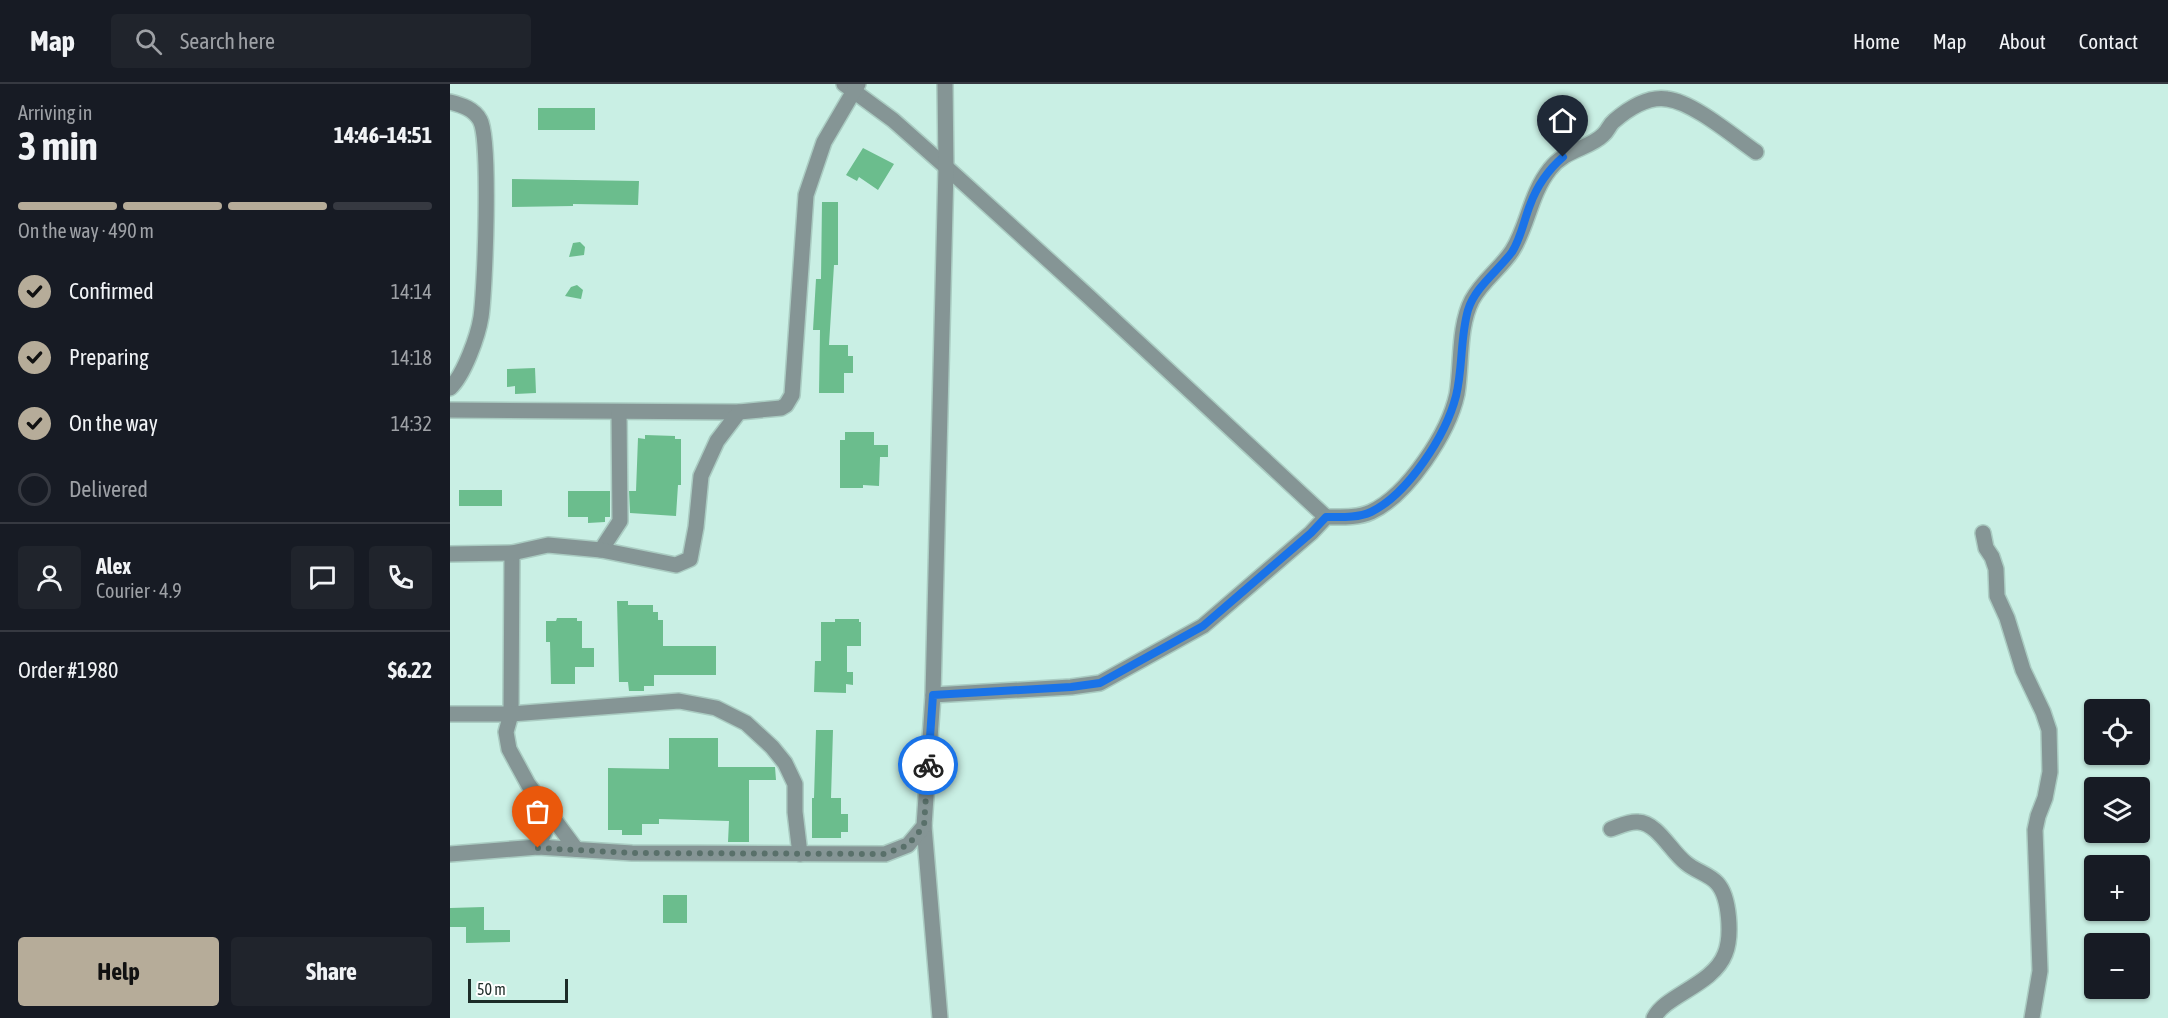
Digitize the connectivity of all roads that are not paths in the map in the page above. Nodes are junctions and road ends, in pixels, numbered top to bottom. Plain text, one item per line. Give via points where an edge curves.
1 (945, 84) edge
2 (852, 86) edge
3 (450, 102) edge
4 (1756, 152) dead end
5 (946, 167) junction
6 (450, 388) edge
7 (450, 410) edge
8 (619, 412) junction
9 (739, 412) junction
10 (1326, 517) junction
11 (1983, 533) dead end
12 (601, 550) junction
13 (512, 553) junction
14 (450, 554) edge
15 (933, 695) junction
16 (450, 714) edge
17 (511, 714) junction
18 (551, 817) junction
19 (924, 826) junction
20 (1611, 829) dead end
21 (538, 848) junction
22 (576, 849) junction
23 (450, 854) edge
24 (800, 854) junction
25 (940, 1018) edge
26 (1654, 1018) edge
27 (2032, 1018) edge

1 - 5 street
2 - 5 street
2 - 9 street via 824,142 806,195 792,395 781,408
3 - 6 street via 472,110 481,122 485,148 481,319 462,374
4 - 10 street via 1689,106 1667,99 1650,100 1612,122 1604,135 1551,167 1513,250 1473,299 1451,411 1418,472 1388,502 1370,513
5 - 10 street
5 - 15 street
7 - 8 street
8 - 9 street
8 - 12 street via 620,521
9 - 12 street via 717,441 701,476 690,559 676,565
10 - 15 street via 1203,626 1100,683
11 - 27 street via 1996,569 1997,596 2049,730 2050,772 2035,831 2040,971
12 - 13 street via 548,545
13 - 14 street
13 - 17 street
15 - 19 street
16 - 17 street
17 - 18 street via 506,732 509,749
17 - 24 street via 679,701 716,708 746,723 784,763 795,784
18 - 21 street
18 - 22 street
19 - 24 street via 908,845 885,854
19 - 25 street
20 - 26 street via 1630,822 1650,827 1685,862 1718,884 1726,902 1729,932 1725,956 1704,980 1660,1009
21 - 22 street
21 - 23 street
22 - 24 street

